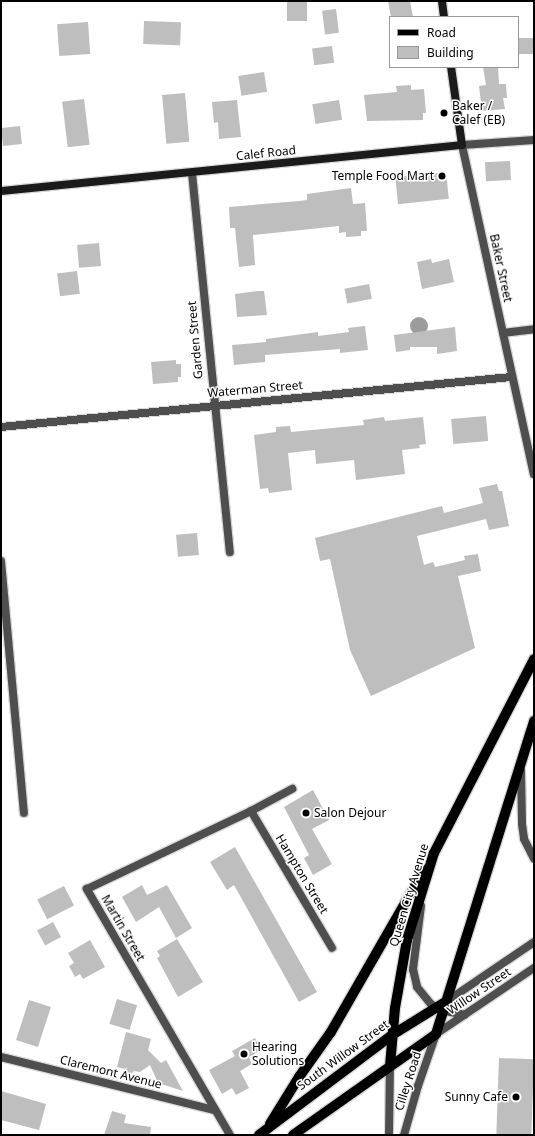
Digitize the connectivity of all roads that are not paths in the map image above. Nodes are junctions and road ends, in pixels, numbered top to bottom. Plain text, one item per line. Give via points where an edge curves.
1 (442, 1) edge
2 (444, 16) edge
3 (451, 68) edge
4 (534, 140) edge
5 (462, 145) junction
6 (192, 172) junction
7 (1, 191) edge
8 (534, 330) edge
9 (503, 333) junction
10 (511, 377) junction
11 (214, 405) junction
12 (1, 427) edge
13 (534, 474) edge
14 (230, 552) dead end
15 (1, 561) edge
16 (534, 659) edge
17 (534, 721) edge
18 (520, 765) junction
19 (292, 789) dead end
20 (251, 811) junction
21 (24, 813) dead end
22 (434, 853) junction
23 (534, 859) edge
24 (426, 878) junction
25 (534, 942) edge
26 (332, 948) dead end
27 (534, 968) edge
28 (442, 1006) junction
29 (465, 1015) junction
30 (436, 1034) junction
31 (392, 1035) junction
32 (1, 1057) edge
33 (390, 1066) junction
34 (214, 1110) junction
35 (270, 1124) junction
36 (230, 1135) edge
37 (259, 1135) edge
38 (293, 1135) edge
39 (389, 1135) edge
40 (404, 1135) edge

1 - 2 main road
3 - 5 main road, Baker Street
4 - 5 street, Calef Road
5 - 6 main road, Calef Road
5 - 9 street, Baker Street
6 - 7 main road, Calef Road
6 - 11 street, Garden Street
8 - 9 street
9 - 10 street, Baker Street
10 - 11 street, Waterman Street
10 - 13 street, Baker Street
11 - 12 street, Waterman Street
11 - 14 street, Garden Street
15 - 21 street
16 - 22 main road, Queen City Avenue
17 - 18 main road
18 - 23 street via 524,838
18 - 28 main road
19 - 20 street, Martin Street
20 - 26 street, Hampton Street
20 - 34 street, Martin Street via 87,889
22 - 24 main road, Queen City Avenue
22 - 35 main road via 335,1026
24 - 28 street via 413,969 420,992
24 - 31 main road, Queen City Avenue via 407,940
25 - 28 street, Willow Street
27 - 29 street, Willow Street
28 - 29 street
28 - 30 main road
28 - 31 main road, South Willow Street
29 - 30 street, Willow Street
30 - 33 main road
30 - 40 street, Cilley Road
31 - 33 main road, Queen City Avenue
31 - 35 main road, South Willow Street
32 - 34 street, Claremont Avenue
33 - 38 main road
33 - 39 street, Cilley Road
34 - 36 street, Martin Street
35 - 37 main road, South Willow Street

